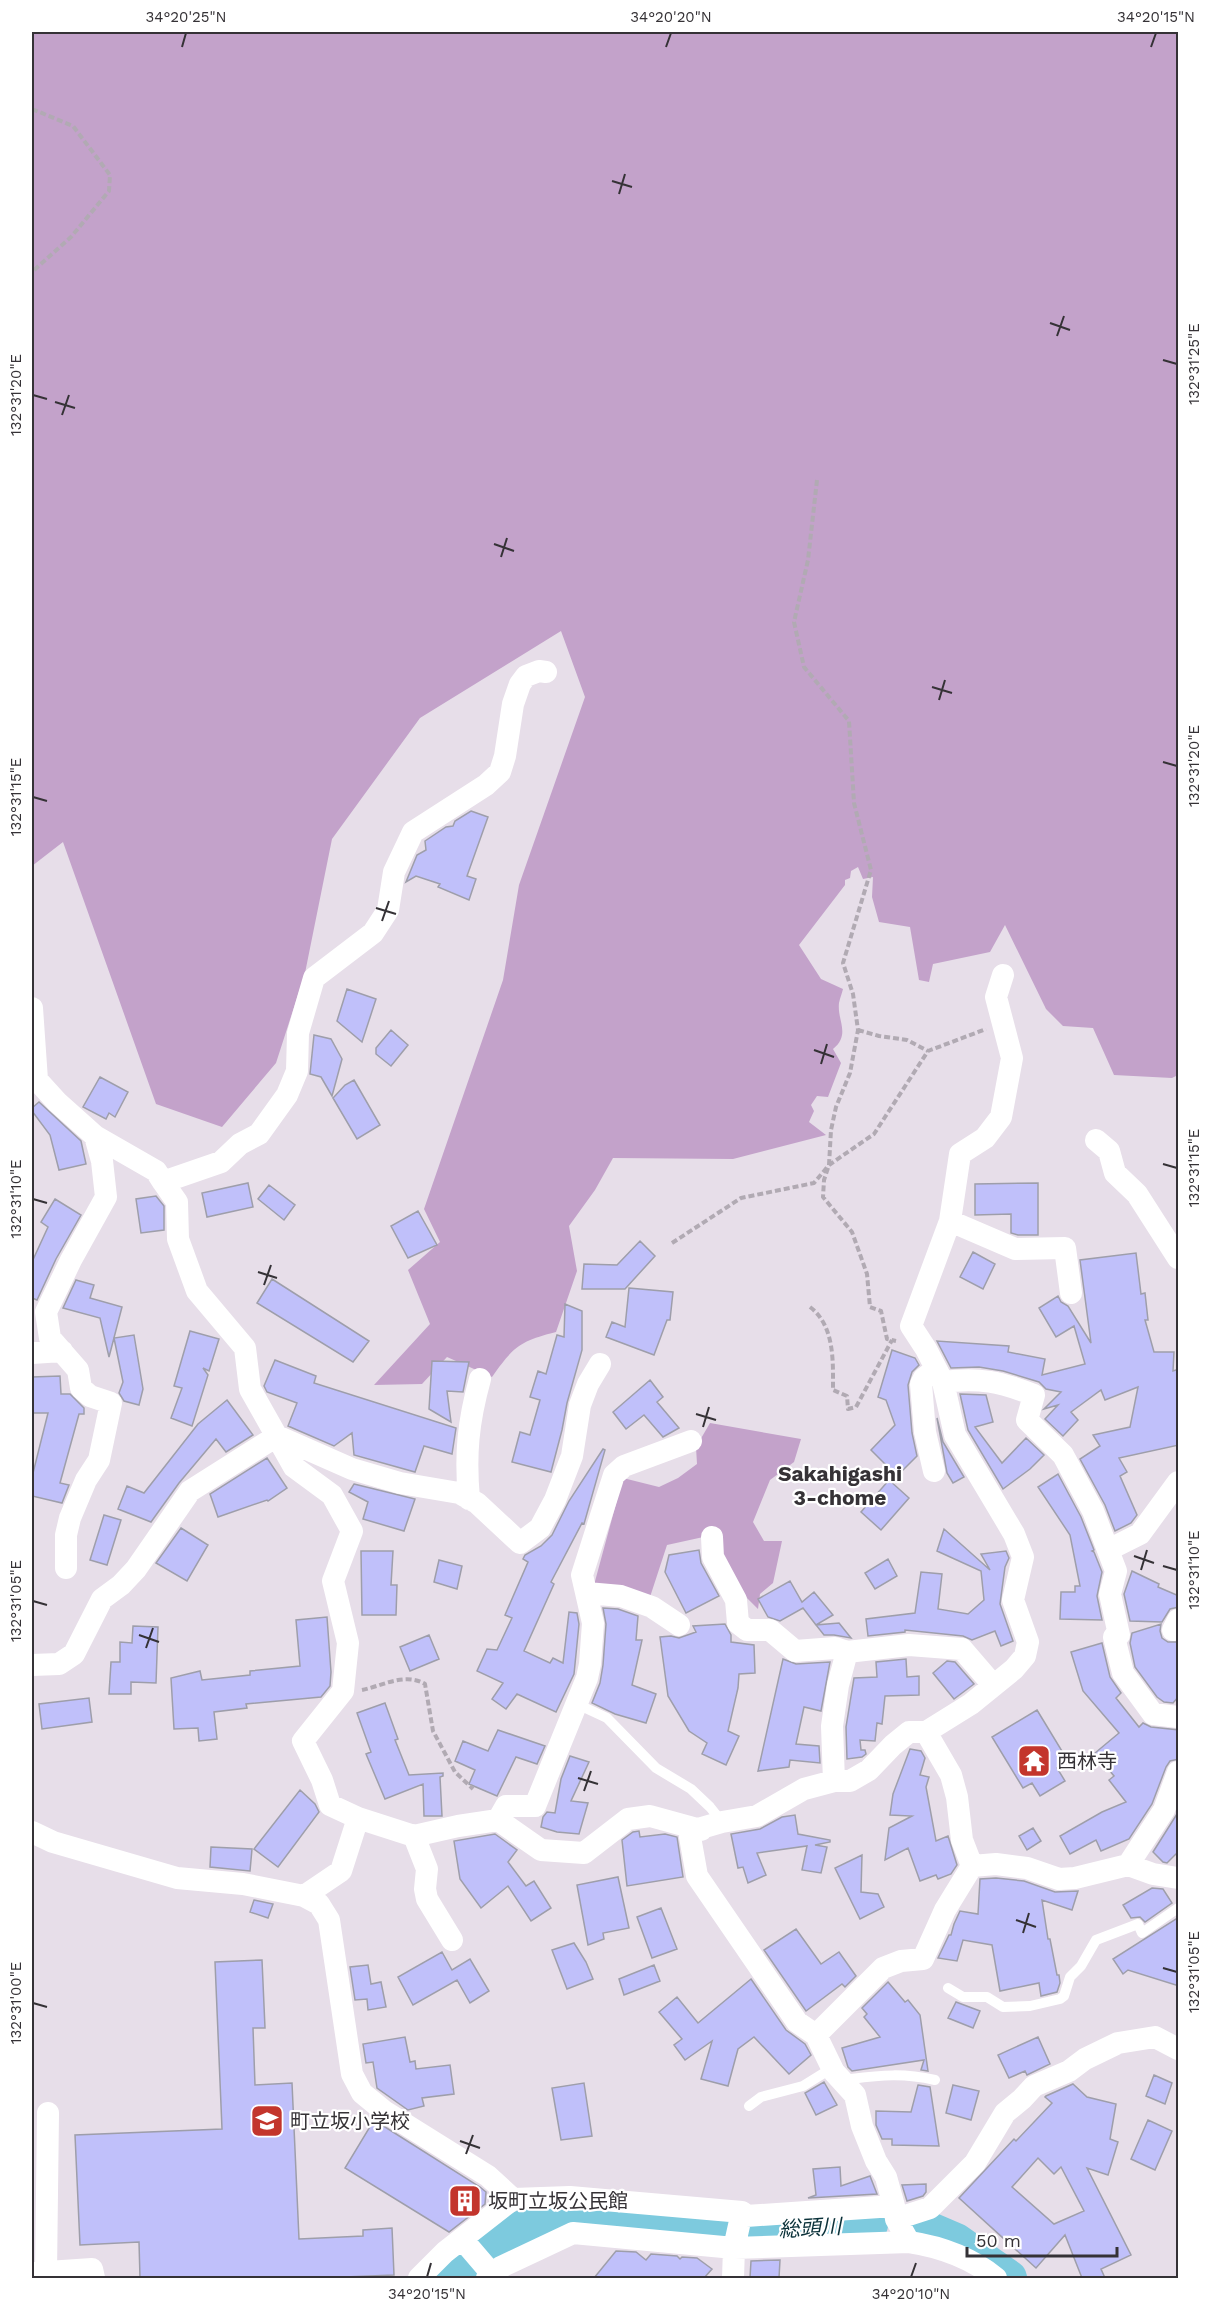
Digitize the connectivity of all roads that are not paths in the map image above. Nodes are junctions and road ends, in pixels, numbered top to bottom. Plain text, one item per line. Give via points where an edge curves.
1 (546, 672) dead end
2 (1003, 975) dead end
3 (32, 1008) edge
4 (95, 1136) junction
5 (1096, 1140) dead end
6 (163, 1182) junction
7 (950, 1221) junction
8 (1179, 1258) edge
9 (1071, 1293) dead end
10 (62, 1351) junction
11 (32, 1353) edge
12 (600, 1364) dead end
13 (935, 1366) junction
14 (480, 1379) dead end
15 (277, 1436) junction
16 (691, 1441) dead end
17 (934, 1471) dead end
18 (1179, 1482) edge
19 (470, 1499) junction
20 (712, 1537) dead end
21 (1108, 1550) junction
22 (66, 1568) dead end
23 (587, 1593) junction
24 (679, 1625) dead end
25 (848, 1652) junction
26 (32, 1665) edge
27 (993, 1685) junction
28 (577, 1704) junction
29 (1179, 1717) edge
30 (926, 1732) junction
31 (1179, 1772) edge
32 (834, 1781) junction
33 (358, 1818) junction
34 (498, 1820) junction
35 (712, 1826) junction
36 (32, 1832) edge
37 (414, 1836) junction
38 (1128, 1865) junction
39 (972, 1866) junction
40 (1179, 1878) edge
41 (304, 1896) junction
42 (1179, 1908) edge
43 (452, 1940) dead end
44 (948, 1988) dead end
45 (816, 2035) junction
46 (1179, 2049) edge
47 (839, 2076) junction
48 (935, 2080) dead end
49 (749, 2106) dead end
50 (48, 2114) dead end
51 (40, 2162) edge
52 (513, 2199) junction
53 (742, 2212) junction
54 (895, 2213) junction
55 (462, 2239) junction
56 (909, 2242) junction
57 (734, 2248) junction
58 (39, 2272) edge
59 (490, 2276) edge
60 (94, 2278) edge
61 (419, 2278) edge
62 (733, 2278) edge
63 (996, 2278) edge

1 - 6 street via 526,676 520,684 500,772 413,832 394,872 388,910 373,933 314,978 298,1033 297,1071 287,1095 259,1134 240,1144 221,1162
2 - 7 street via 996,997 1012,1058 1001,1117 985,1138 960,1154
3 - 4 street via 37,1080
4 - 6 street via 156,1171
4 - 10 street via 106,1197 46,1312 50,1338
5 - 8 street via 1109,1151 1115,1173 1137,1194
6 - 15 street via 177,1202 178,1239 197,1291 245,1348 250,1389
7 - 9 street via 1015,1249 1065,1248
7 - 13 street via 911,1326
10 - 11 street
10 - 22 street via 78,1370 81,1388 90,1396 111,1403 99,1460 70,1518
12 - 19 street via 580,1405 572,1456 540,1528 520,1544
13 - 17 street via 921,1384 925,1432
13 - 21 street via 964,1379 1001,1383 1034,1395 1027,1420 1063,1455 1094,1511
13 - 27 street via 955,1436 1008,1524 1023,1557 1013,1600 1028,1642 1025,1656
14 - 19 street via 469,1424 466,1465
15 - 19 street via 352,1469 400,1483 459,1493
15 - 26 street via 190,1491 136,1569 102,1599 74,1654 59,1664
15 - 33 street via 294,1467 332,1495 352,1531 333,1581 348,1642 344,1691 303,1741 330,1805
16 - 23 street via 624,1466 614,1475 582,1575
18 - 21 street via 1140,1534
20 - 25 street via 713,1557 736,1600 738,1623 747,1630 770,1630 795,1651 836,1648
21 - 29 street via 1116,1571 1110,1594 1119,1635 1114,1637 1123,1673 1153,1714
23 - 24 street via 621,1596 652,1607
23 - 28 street via 593,1623 591,1664
25 - 27 street via 909,1645 962,1649
25 - 32 street via 832,1726
27 - 30 street
28 - 34 street via 535,1806 506,1806
28 - 35 lane via 607,1718 656,1768 691,1789 710,1807
30 - 32 street via 909,1732 869,1770 850,1781
30 - 39 street via 951,1775 962,1840
31 - 38 street via 1164,1810
32 - 35 street via 804,1789 757,1816
33 - 37 street
33 - 41 street via 341,1871
34 - 35 street via 542,1850 584,1853 628,1819 650,1816
34 - 37 street
35 - 45 street via 691,1832 697,1876 797,2022
36 - 41 street via 53,1842 177,1878 243,1884
37 - 43 street via 427,1869 427,1899
38 - 39 street via 1059,1879 1027,1868
38 - 40 street
39 - 45 street via 945,1910 923,1959 901,1960 883,1968
41 - 52 street via 319,1904 329,1920 352,2074 362,2093 488,2176
42 - 44 lane via 1142,1933 1138,1924 1096,1940 1060,1999 1003,2007 987,1997 963,1997
45 - 47 street
46 - 54 street via 1155,2037 1118,2043 1034,2086 1005,2113 975,2163 930,2208
47 - 48 lane via 850,2079 893,2074
47 - 49 lane via 761,2097
47 - 54 street via 855,2095 862,2126 886,2177
50 - 51 street
51 - 58 street
52 - 53 street via 570,2198
52 - 55 street
53 - 54 street via 746,2216
53 - 57 street
54 - 56 street
55 - 59 street
55 - 61 street
56 - 57 street
56 - 63 street via 964,2256
57 - 59 street via 573,2233
57 - 62 street
58 - 60 street via 92,2269

